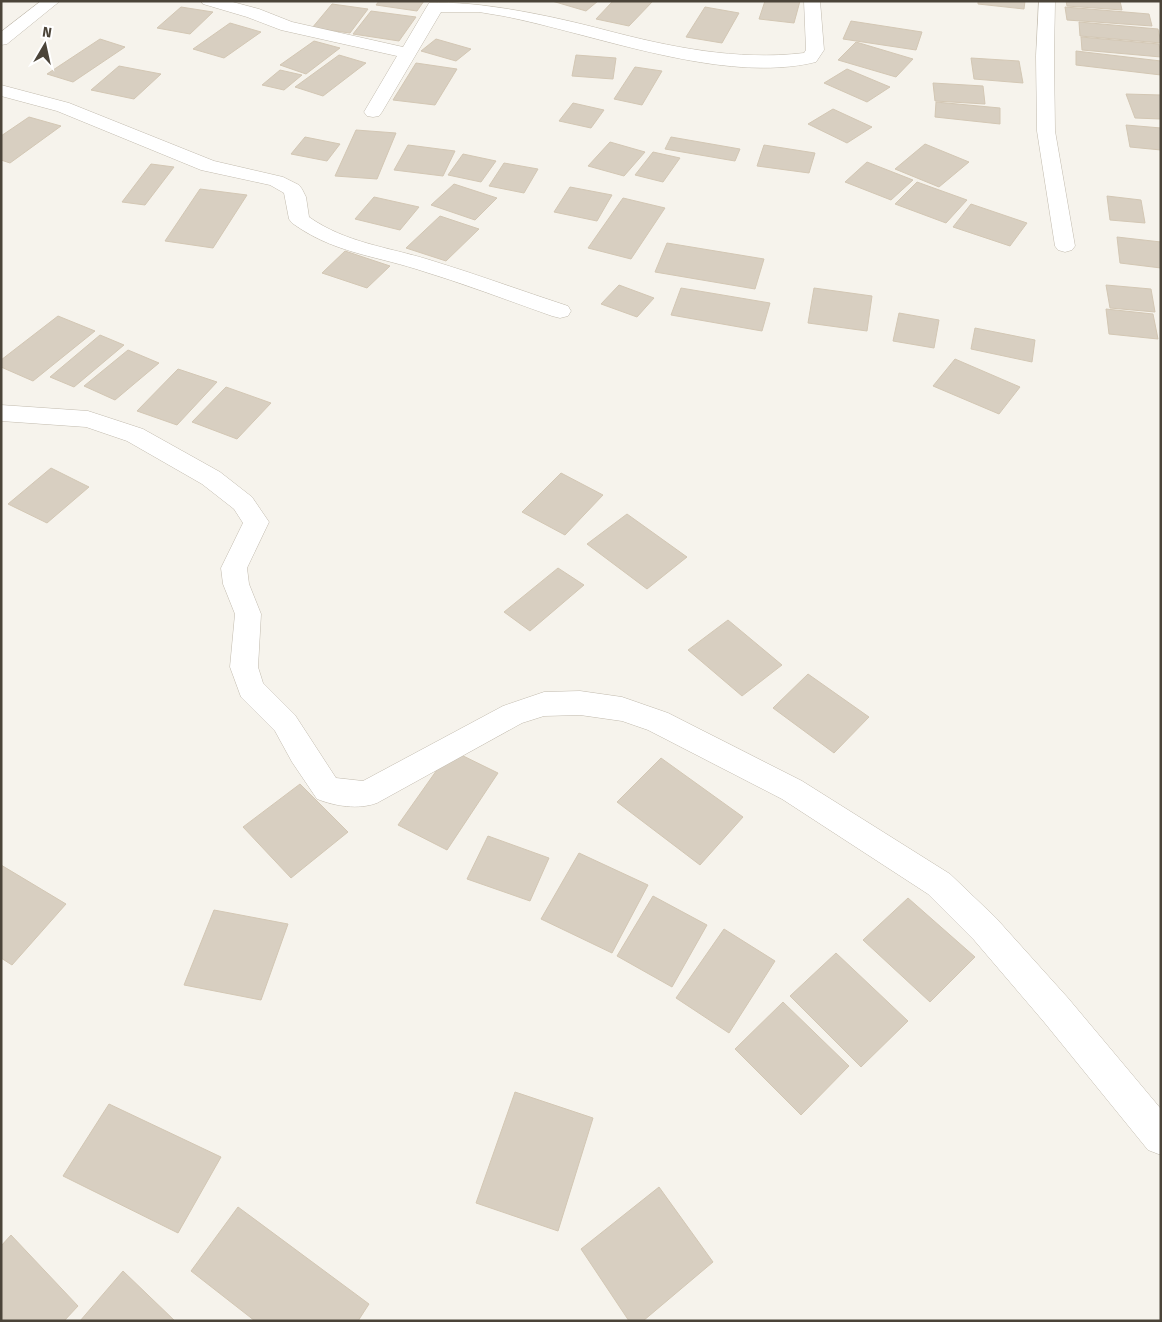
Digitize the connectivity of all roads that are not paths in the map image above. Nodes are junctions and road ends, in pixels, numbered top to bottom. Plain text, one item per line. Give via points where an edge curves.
1 (52, 1) edge
2 (209, 1) edge
3 (812, 1) edge
4 (1047, 1) edge
5 (1, 40) edge
6 (407, 53) junction
7 (1, 90) edge
8 (373, 112) dead end
9 (1065, 246) dead end
10 (560, 310) dead end
11 (1, 413) edge
12 (1161, 1138) edge

1 - 5 street
2 - 6 street via 287,26
3 - 6 street via 816,50 810,58 785,62 677,52 518,10 474,2 450,2 436,7
4 - 9 street via 1046,132
6 - 8 street
7 - 10 street via 63,107 208,166 276,181 292,189 299,218 309,227 358,250 438,269
11 - 12 street via 88,419 135,435 211,478 243,503 256,522 234,568 236,584 248,614 244,667 251,689 285,723 327,790 366,794 513,714 544,704 589,704 622,709 658,720 792,790 939,884 1004,951

